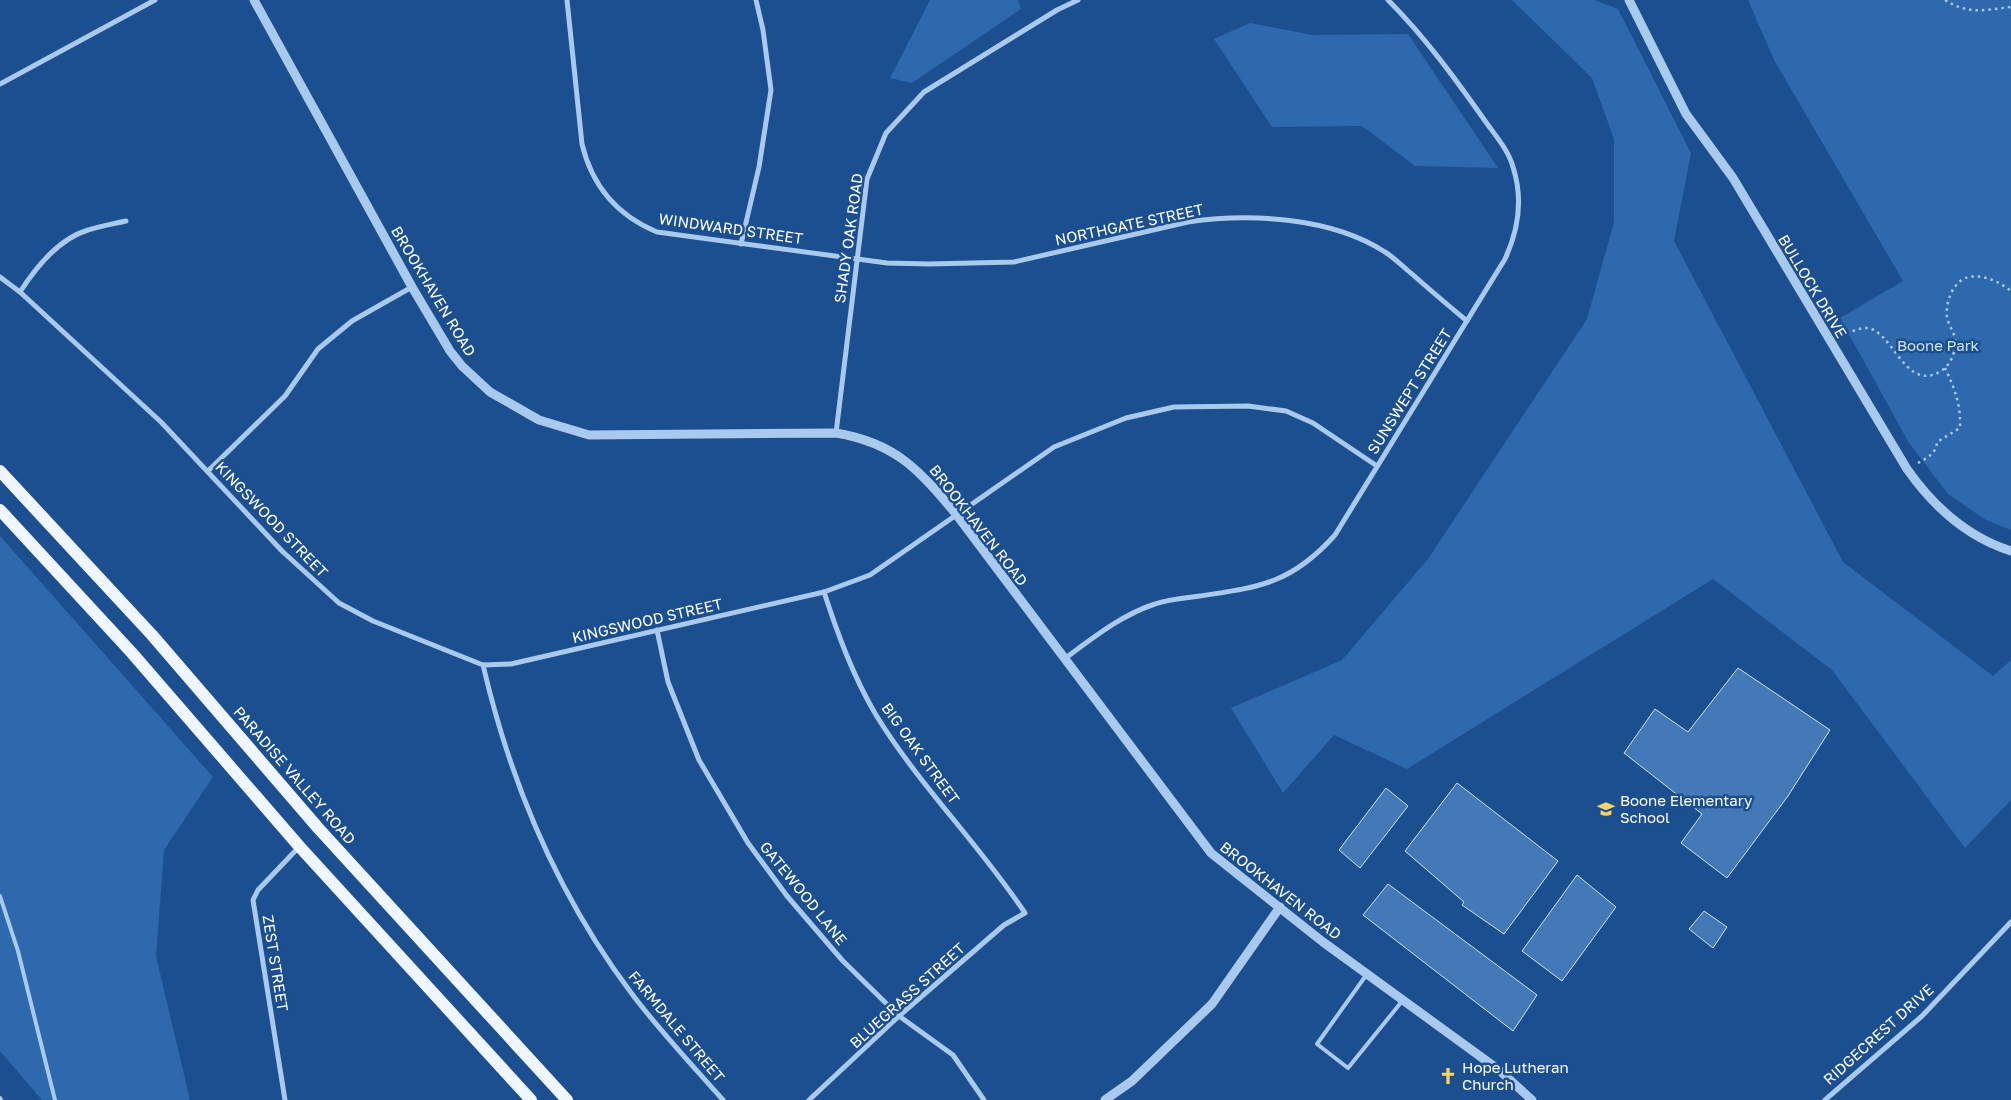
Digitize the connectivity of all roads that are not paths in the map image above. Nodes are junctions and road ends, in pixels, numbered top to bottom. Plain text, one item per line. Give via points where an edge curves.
1 (155, 0) edge
2 (254, 0) edge
3 (567, 0) edge
4 (756, 0) edge
5 (1078, 0) edge
6 (1388, 0) edge
7 (1629, 0) edge
8 (0, 84) edge
9 (126, 221) dead end
10 (741, 244) junction
11 (856, 258) junction
12 (0, 277) edge
13 (412, 287) junction
14 (20, 292) junction
15 (1467, 321) junction
16 (836, 433) junction
17 (1377, 466) junction
18 (0, 471) edge
19 (208, 471) junction
20 (0, 510) edge
21 (956, 514) junction
22 (2011, 551) edge
23 (824, 592) junction
24 (657, 630) junction
25 (1064, 659) junction
26 (483, 666) junction
27 (299, 846) junction
28 (0, 896) edge
29 (1280, 907) junction
30 (1024, 913) joint
31 (2011, 922) edge
32 (1367, 974) junction
33 (1403, 1000) junction
34 (899, 1016) junction
35 (55, 1100) edge
36 (285, 1100) edge
37 (531, 1100) edge
38 (567, 1100) edge
39 (723, 1100) edge
40 (809, 1100) edge
41 (984, 1100) edge
42 (1105, 1100) edge
43 (1532, 1100) edge
44 (1824, 1100) edge

1 - 8 street
2 - 13 street, BROOKHAVEN ROAD
3 - 10 street, WINDWARD STREET via 582,144 599,187 619,210 657,232
4 - 10 street via 771,90 759,166
5 - 11 street, SHADY OAK ROAD via 924,92 886,133 866,179
6 - 15 street, SUNSWEPT STREET via 1451,73 1509,154 1516,176 1518,217 1511,245
7 - 22 street, BULLOCK DRIVE via 1686,114 1733,178 1920,488 1951,518 1986,541
9 - 14 street via 86,230 61,245 37,266
10 - 11 street, WINDWARD STREET
11 - 15 street, NORTHGATE STREET via 887,263 1014,262 1188,222 1265,217 1315,225 1386,252
11 - 16 street, SHADY OAK ROAD
12 - 14 street, KINGSWOOD STREET
13 - 16 street, BROOKHAVEN ROAD via 450,351 476,380 506,403 555,427 589,435
13 - 19 street via 352,321 318,349 285,396
14 - 19 street, KINGSWOOD STREET via 161,422
15 - 17 street, SUNSWEPT STREET
16 - 21 street, BROOKHAVEN ROAD via 884,447 910,463
17 - 21 street, KINGSWOOD STREET via 1314,423 1286,411 1248,406 1174,407 1126,418 1054,447
17 - 25 street, SUNSWEPT STREET via 1335,535 1295,572 1259,586 1157,603 1130,613
18 - 38 main road, PARADISE VALLEY ROAD via 152,635 319,829
19 - 26 street, KINGSWOOD STREET via 282,551 339,603 373,621
20 - 27 main road via 132,653
21 - 23 street, KINGSWOOD STREET via 870,575
21 - 25 street, BROOKHAVEN ROAD
23 - 24 street, KINGSWOOD STREET
23 - 30 street, BIG OAK STREET via 846,657 876,714 903,755
24 - 26 street, KINGSWOOD STREET via 511,664
24 - 34 street, GATEWOOD LANE via 668,682 699,760 748,843 842,960
25 - 29 street, BROOKHAVEN ROAD via 1211,853
26 - 39 street, FARMDALE STREET via 520,794 570,899 631,993
27 - 36 street, ZEST STREET via 258,890 254,900
27 - 37 main road
28 - 35 lane via 18,951
29 - 32 street, BROOKHAVEN ROAD
29 - 42 street via 1212,1004 1132,1081
30 - 34 street, BLUEGRASS STREET via 1004,925
31 - 44 street, RIDGECREST DRIVE via 1922,1016
32 - 33 street, BROOKHAVEN ROAD
32 - 33 lane via 1317,1044 1348,1068
33 - 43 street, BROOKHAVEN ROAD via 1499,1070
34 - 40 street, BLUEGRASS STREET
34 - 41 street, GATEWOOD LANE via 953,1055

